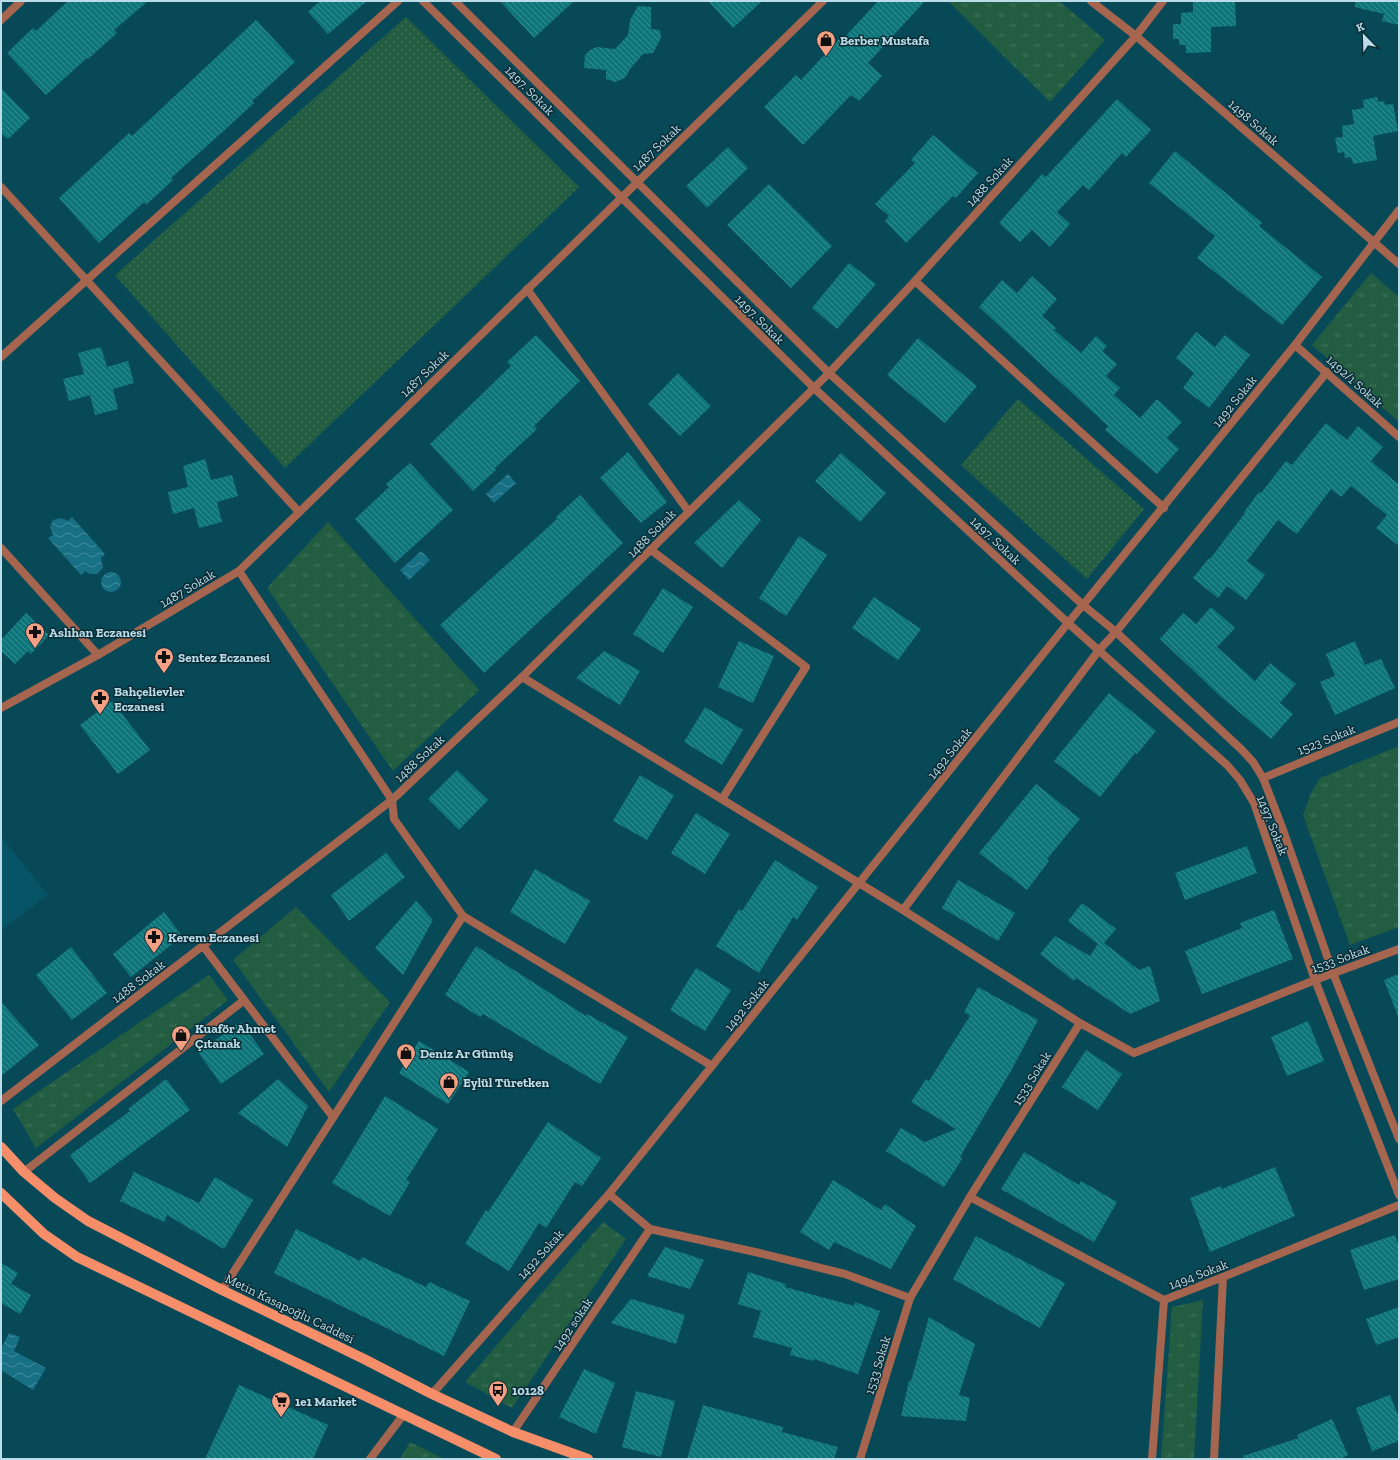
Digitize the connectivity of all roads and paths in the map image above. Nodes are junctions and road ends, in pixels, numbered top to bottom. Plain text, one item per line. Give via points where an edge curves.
1 (21, 1) edge
2 (398, 1) edge
3 (423, 1) edge
4 (455, 1) edge
5 (823, 1) edge
6 (1091, 1) edge
7 (1163, 1) edge
8 (1, 20) edge
9 (1136, 36) junction
10 (636, 183) junction
11 (1, 187) edge
12 (621, 197) junction
13 (1399, 210) edge
14 (1375, 241) junction
15 (1399, 264) edge
16 (87, 281) junction
17 (915, 282) junction
18 (527, 289) junction
19 (1295, 345) junction
20 (1, 357) edge
21 (1327, 372) junction
22 (829, 373) junction
23 (814, 388) junction
24 (1399, 437) edge
25 (1164, 508) junction
26 (299, 512) junction
27 (689, 512) junction
28 (1, 548) edge
29 (651, 550) junction
30 (239, 571) junction
31 (1083, 605) junction
32 (1068, 623) junction
33 (1116, 632) junction
34 (1099, 650) junction
35 (98, 655) junction
36 (522, 677) junction
37 (1, 708) edge
38 (1399, 722) edge
39 (1263, 778) junction
40 (722, 799) junction
41 (392, 800) junction
42 (859, 884) junction
43 (903, 910) junction
44 (463, 916) junction
45 (203, 946) junction
46 (1399, 949) edge
47 (1333, 973) junction
48 (1315, 980) junction
49 (243, 1001) junction
50 (1080, 1023) junction
51 (712, 1066) junction
52 (1, 1101) edge
53 (333, 1117) junction
54 (1399, 1139) edge
55 (1, 1147) edge
56 (24, 1172) junction
57 (1, 1193) edge
58 (609, 1194) junction
59 (1399, 1195) edge
60 (970, 1197) junction
61 (1399, 1205) edge
62 (650, 1229) junction
63 (1223, 1277) junction
64 (222, 1290) junction
65 (910, 1298) junction
66 (1164, 1300) junction
67 (432, 1394) junction
68 (404, 1414) junction
69 (513, 1432) junction
70 (370, 1459) edge
71 (494, 1459) edge
72 (588, 1459) edge
73 (860, 1459) edge
74 (1152, 1459) edge
75 (1214, 1459) edge

1 - 8 street
2 - 16 street
3 - 12 street, 1497. Sokak
4 - 10 street, 1497. Sokak
5 - 10 street, 1487 Sokak
6 - 9 street, 1498 Sokak
7 - 9 street, 1488 Sokak
9 - 14 street, 1498 Sokak
9 - 17 street, 1488 Sokak
10 - 12 street, 1487 Sokak
10 - 22 street, 1497. Sokak
11 - 16 street
12 - 18 street, 1487 Sokak
12 - 23 street, 1497. Sokak
13 - 14 street, 1492 Sokak
14 - 15 street, 1498 Sokak
14 - 19 street, 1492 Sokak
16 - 20 street
16 - 26 street
17 - 22 street, 1488 Sokak
17 - 25 street
18 - 26 street, 1487 Sokak
18 - 27 street
19 - 21 street, 1492/1 Sokak
19 - 25 street, 1492 Sokak
21 - 24 street, 1492/1 Sokak
21 - 33 street
22 - 23 street, 1488 Sokak
22 - 31 street, 1497. Sokak
23 - 27 street, 1488 Sokak
23 - 32 street, 1497. Sokak
25 - 31 street, 1492 Sokak
26 - 30 street, 1487 Sokak
27 - 29 street, 1488 Sokak
28 - 35 street
29 - 36 street, 1488 Sokak
29 - 40 street via 806,667
30 - 35 street, 1487 Sokak
30 - 41 street
31 - 32 street, 1492 Sokak
31 - 33 street, 1497. Sokak
32 - 34 street, 1497. Sokak
32 - 42 street, 1492 Sokak
33 - 34 street
33 - 39 street, 1497. Sokak via 1242,750
34 - 43 street
34 - 48 street, 1497. Sokak via 1227,765 1240,780 1254,803
35 - 37 street, 1487 Sokak
36 - 40 street
36 - 41 street, 1488 Sokak
38 - 39 street, 1523 Sokak
39 - 47 street, 1497. Sokak
40 - 42 street
41 - 44 street via 394,819
41 - 45 street, 1488 Sokak
42 - 43 street
42 - 51 street, 1492 Sokak
43 - 50 street
44 - 51 street
44 - 53 street
45 - 49 street
45 - 52 street, 1488 Sokak
46 - 47 street, 1533 Sokak
47 - 48 street, 1533 Sokak
47 - 54 street, 1497. Sokak
48 - 50 street, 1533 Sokak via 1134,1053
48 - 59 street, 1497. Sokak
49 - 53 street
49 - 56 street
50 - 60 street, 1533 Sokak
51 - 58 street, 1492 Sokak
53 - 64 street
55 - 56 main road, Metin Kasapoğlu Caddesi
56 - 64 main road, Metin Kasapoğlu Caddesi via 88,1221
57 - 68 main road via 44,1234 77,1257
58 - 62 street
58 - 67 street, 1492 Sokak
60 - 65 street, 1533 Sokak
60 - 66 street, 1494 Sokak
61 - 63 street, 1494 Sokak
62 - 65 street via 845,1274
62 - 69 street, 1492 sokak
63 - 66 street, 1494 Sokak
63 - 75 street
64 - 67 main road, Metin Kasapoğlu Caddesi
65 - 73 street, 1533 Sokak
66 - 74 street
67 - 69 main road, Metin Kasapoğlu Caddesi
68 - 70 street
68 - 71 main road
69 - 72 main road, Metin Kasapoğlu Caddesi

